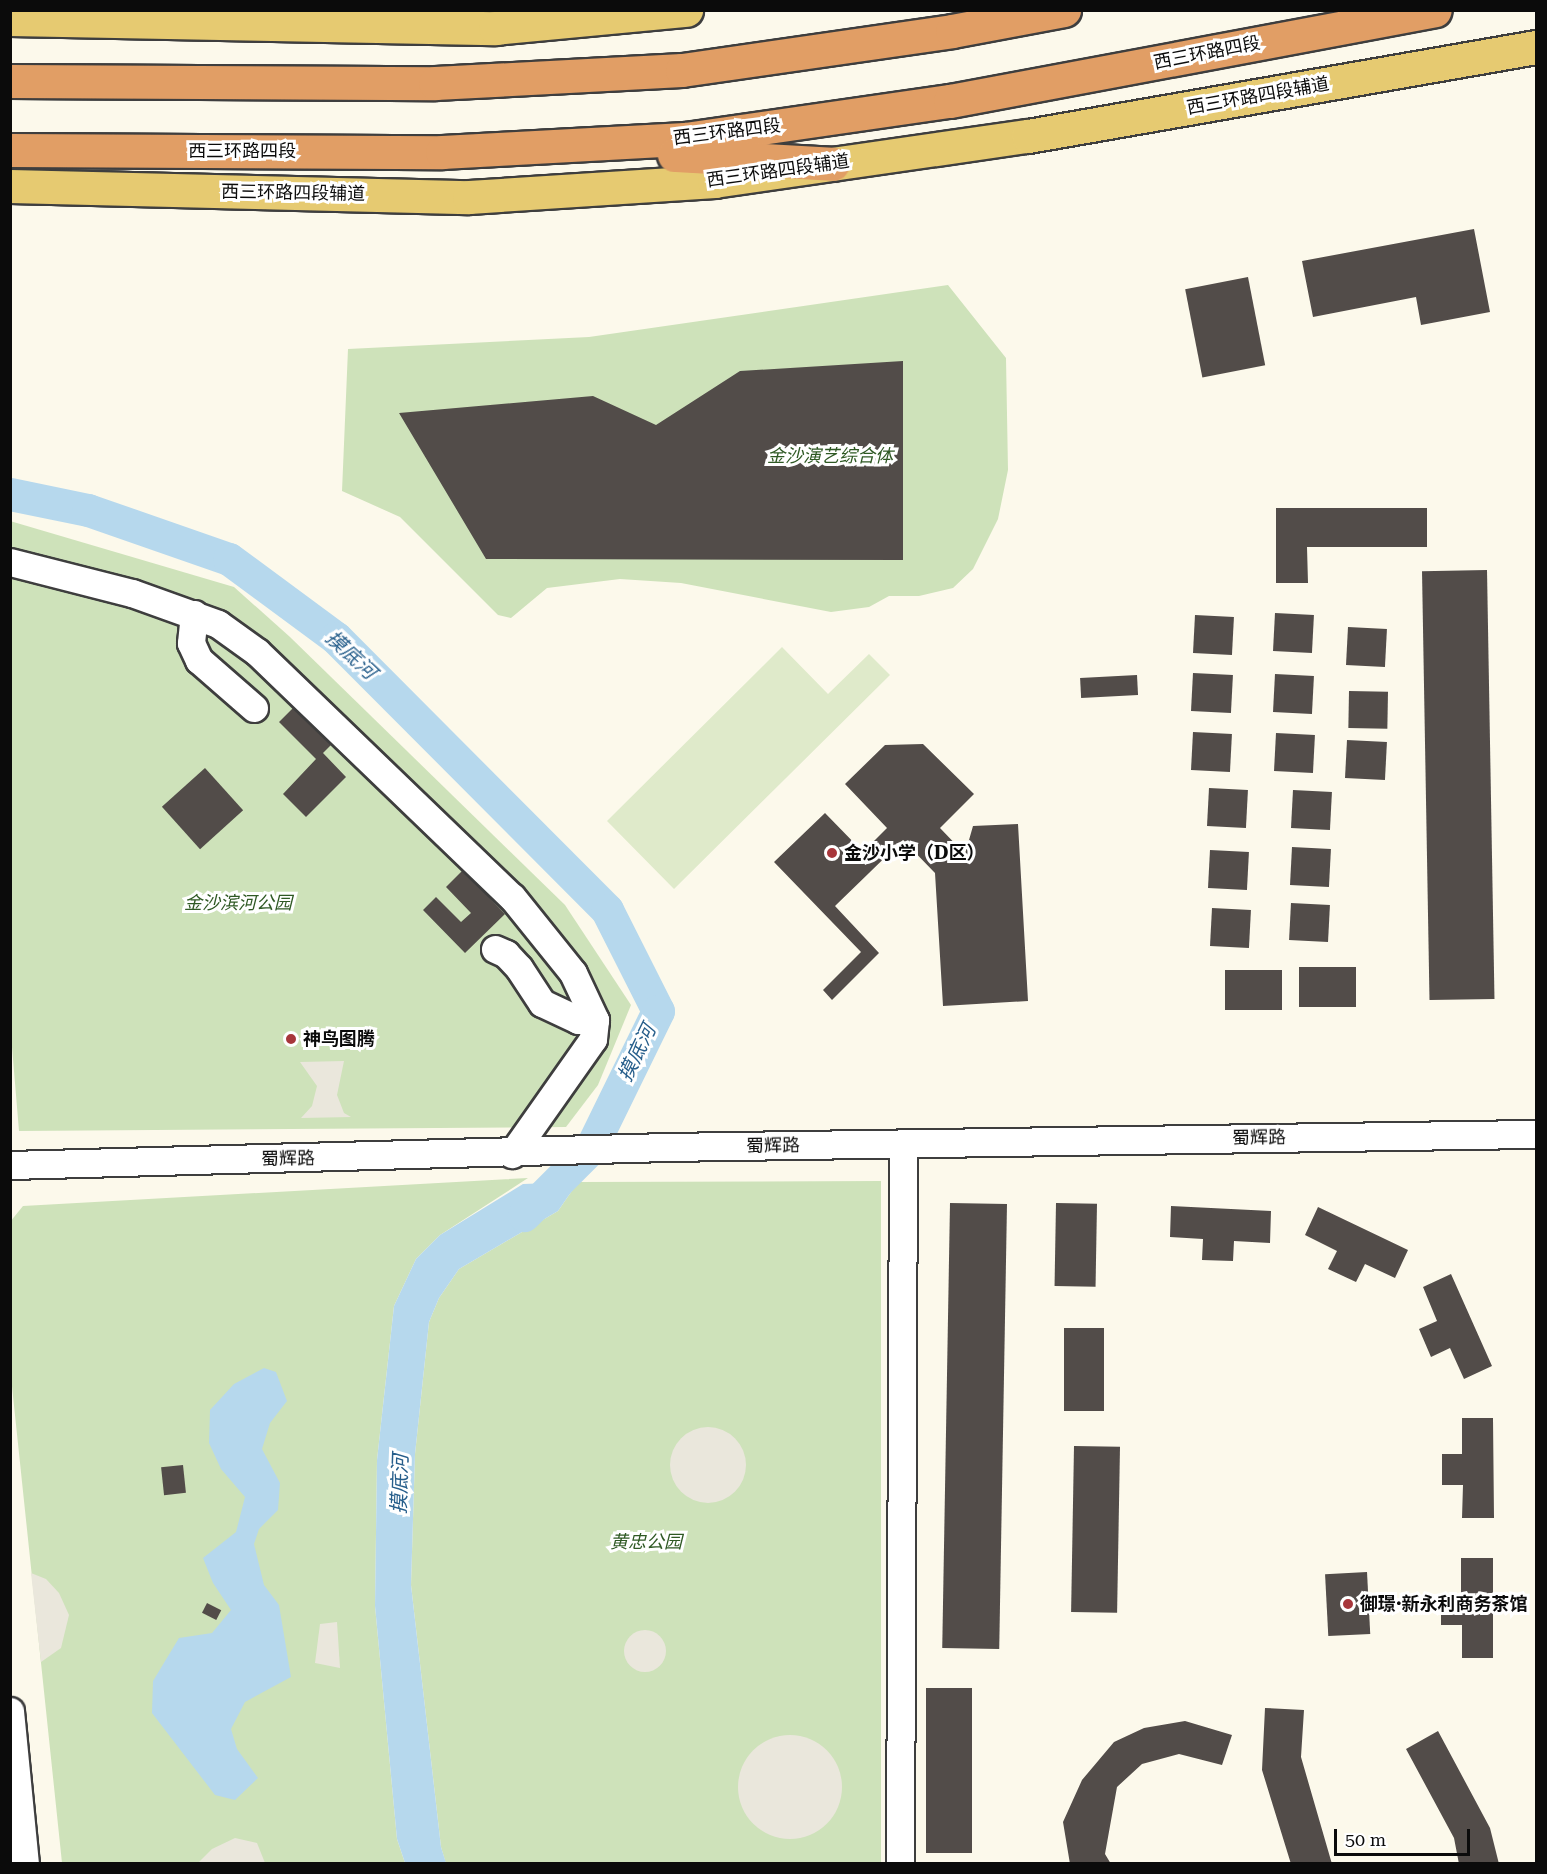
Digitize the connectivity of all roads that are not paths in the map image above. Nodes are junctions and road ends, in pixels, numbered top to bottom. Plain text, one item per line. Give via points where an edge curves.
1 (686, 10) edge
2 (1064, 10) edge
3 (1435, 10) edge
4 (10, 20) edge
5 (1536, 47) edge
6 (10, 81) edge
7 (534, 147) junction
8 (10, 150) edge
9 (833, 164) junction
10 (10, 186) edge
11 (10, 562) edge
12 (194, 614) junction
13 (254, 708) dead end
14 (495, 949) dead end
15 (595, 1020) junction
16 (1536, 1134) edge
17 (903, 1143) junction
18 (512, 1154) junction
19 (10, 1165) edge
20 (10, 1711) edge
21 (25, 1863) edge
22 (900, 1863) edge

1 - 4 main road via 495,28
2 - 6 highway via 952,31 682,70 435,84
3 - 7 highway, 西三环路四段 via 950,101 685,139
5 - 9 main road, 西三环路四段辅道 via 1028,136
7 - 8 highway, 西三环路四段 via 441,152
7 - 9 highway
9 - 10 main road, 西三环路四段辅道 via 714,181 469,197
11 - 12 street
12 - 13 street via 191,643 199,660
12 - 15 street via 218,624 257,652 512,897 573,974
14 - 15 street via 519,968 542,1004 578,1020
15 - 18 street via 593,1039
16 - 17 street, 蜀辉路
17 - 18 street, 蜀辉路
17 - 22 street
18 - 19 street, 蜀辉路
20 - 21 street

